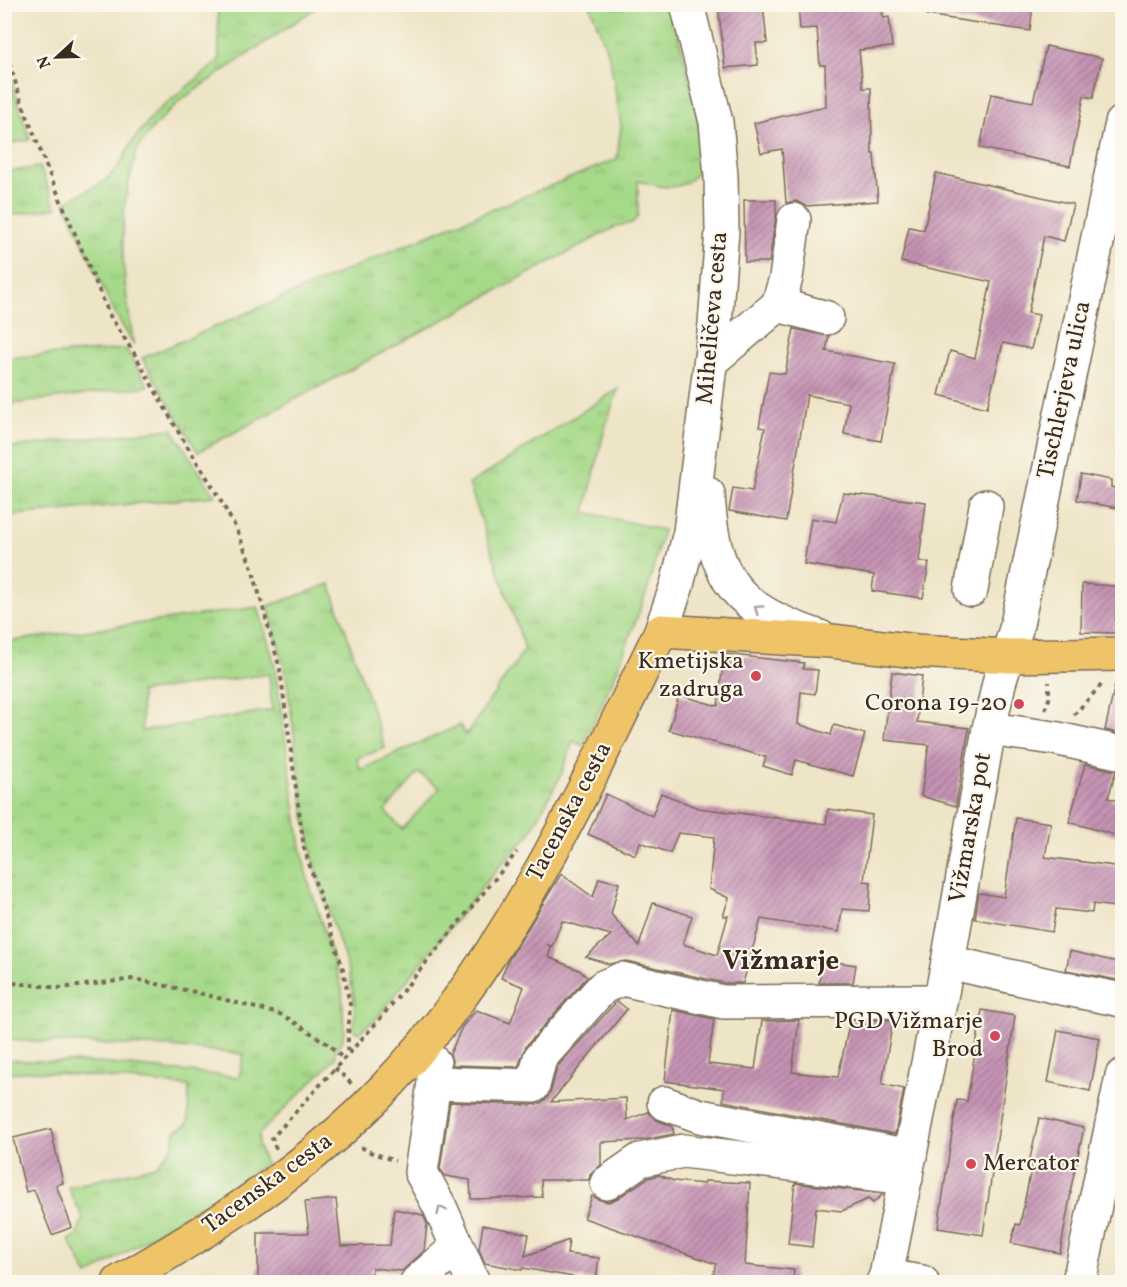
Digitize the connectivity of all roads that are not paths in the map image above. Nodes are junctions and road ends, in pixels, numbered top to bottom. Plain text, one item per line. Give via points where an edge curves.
1 (687, 4) edge
2 (1122, 123) edge
3 (1114, 200) edge
4 (794, 220) dead end
5 (778, 305) junction
6 (827, 318) dead end
7 (711, 361) junction
8 (704, 412) junction
9 (986, 506) dead end
10 (1027, 570) junction
11 (661, 631) junction
12 (831, 641) junction
13 (1008, 656) junction
14 (1114, 667) edge
15 (988, 729) junction
16 (1122, 753) edge
17 (948, 962) junction
18 (1122, 1000) edge
19 (940, 1001) junction
20 (420, 1048) junction
21 (1122, 1076) edge
22 (434, 1083) junction
23 (664, 1103) dead end
24 (908, 1167) junction
25 (607, 1183) dead end
26 (457, 1247) junction
27 (884, 1279) edge
28 (119, 1282) edge
29 (417, 1282) edge
30 (472, 1282) edge
31 (922, 1282) edge
32 (1079, 1282) edge

1 - 7 street, Miheličeva cesta via 716,122 721,176 722,231
2 - 3 street, Tischlerjeva ulica
3 - 10 street, Tischlerjeva ulica
4 - 5 street
5 - 6 street
5 - 7 street
7 - 8 street, Miheličeva cesta
8 - 11 street, Miheličeva cesta via 690,532
12 -> 8 street via 760,612 740,596 728,579 711,534
9 - 10 street via 973,576
10 - 13 street, Tischlerjeva ulica
11 - 12 main road
11 - 20 main road, Tacenska cesta via 555,848 471,981
12 - 13 main road
13 - 14 main road
13 - 15 street, Vižmarska pot
15 - 16 street
15 - 17 street, Vižmarska pot
17 - 18 street
17 - 19 street, Vižmarska pot
19 - 22 street via 723,1002 622,979 603,987 540,1058 533,1086
19 - 24 street, Vižmarska pot
20 - 22 street via 434,1063
20 - 28 main road, Tacenska cesta via 365,1108 288,1173 219,1222
21 - 32 street
26 -> 22 street via 421,1172
23 - 24 street via 700,1116
24 - 25 street via 684,1151 640,1160
24 - 27 street, Vižmarska pot
26 - 29 street
26 - 30 street
27 - 31 street

